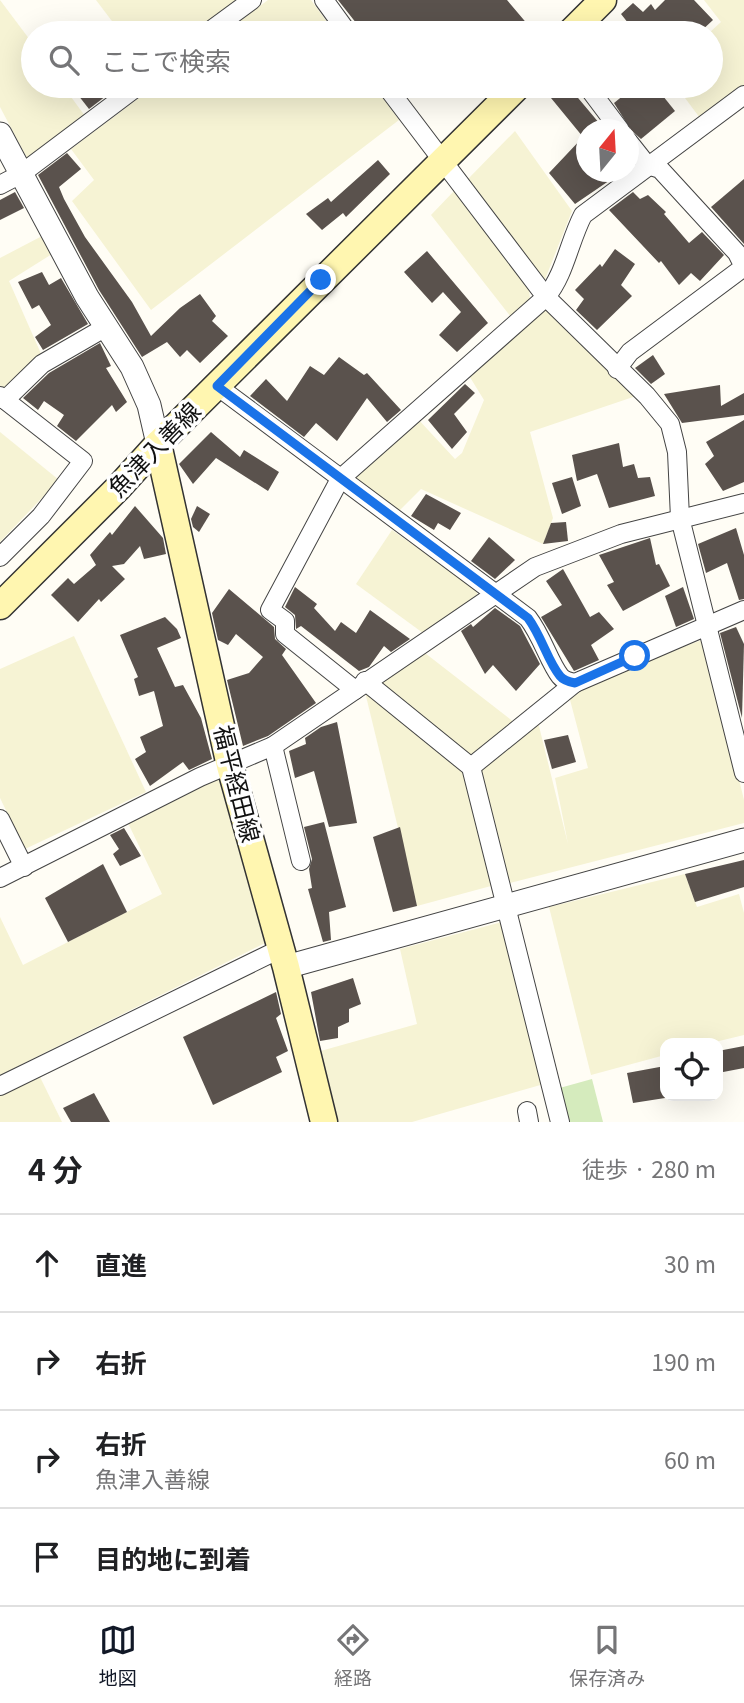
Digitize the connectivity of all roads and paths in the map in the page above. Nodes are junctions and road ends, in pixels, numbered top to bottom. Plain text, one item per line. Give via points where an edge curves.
1 (252, 0) edge
2 (324, 0) edge
3 (603, 0) edge
4 (224, 21) edge
5 (339, 21) edge
6 (582, 21) edge
7 (744, 95) edge
8 (122, 98) edge
9 (395, 98) edge
10 (506, 98) edge
11 (596, 98) edge
12 (612, 119) edge
13 (0, 134) edge
14 (639, 155) edge
15 (442, 162) junction
16 (647, 165) junction
17 (10, 180) edge
18 (546, 297) junction
19 (106, 327) junction
20 (617, 369) junction
21 (217, 386) junction
22 (3, 398) edge
23 (158, 444) junction
24 (340, 479) junction
25 (744, 503) edge
26 (680, 518) junction
27 (0, 557) edge
28 (495, 594) junction
29 (0, 606) edge
30 (744, 610) edge
31 (708, 627) junction
32 (575, 683) junction
33 (360, 686) junction
34 (272, 746) junction
35 (230, 766) junction
36 (471, 766) junction
37 (744, 773) edge
38 (0, 819) edge
39 (744, 840) edge
40 (301, 861) dead end
41 (24, 867) junction
42 (0, 878) edge
43 (504, 907) junction
44 (283, 958) junction
45 (0, 1086) edge
46 (324, 1122) edge
47 (560, 1122) edge

1 - 4 street
2 - 5 street
3 - 6 main road
7 - 16 street
8 - 17 street
9 - 15 street
10 - 15 main road, 魚津入善線
11 - 12 street
13 - 17 street
14 - 16 street
15 - 18 street
15 - 21 main road, 魚津入善線
16 - 18 street via 583,215 558,282
16 - 20 street via 660,169 737,253 744,267 630,352
17 - 19 street
18 - 20 street
18 - 24 street
19 - 22 street via 42,364
19 - 23 street via 149,405
20 - 26 street via 670,424 677,452
21 - 23 main road, 魚津入善線
21 - 24 street
22 - 27 street via 83,461 41,516
23 - 29 main road, 魚津入善線
23 - 35 main road, 福平経田線
24 - 28 street
24 - 33 street via 270,610 285,621 285,634
25 - 26 street
26 - 28 street via 566,553
26 - 31 street
28 - 32 street via 528,618 542,636 560,676
28 - 33 street
30 - 31 street
31 - 32 street
31 - 37 street
32 - 36 street
33 - 34 street
33 - 36 street
34 - 35 street
34 - 40 street
35 - 41 street
35 - 44 main road, 福平経田線
36 - 43 street
38 - 41 street
39 - 43 street
41 - 42 street
43 - 44 street
43 - 47 street
44 - 45 street
44 - 46 main road, 福平経田線

